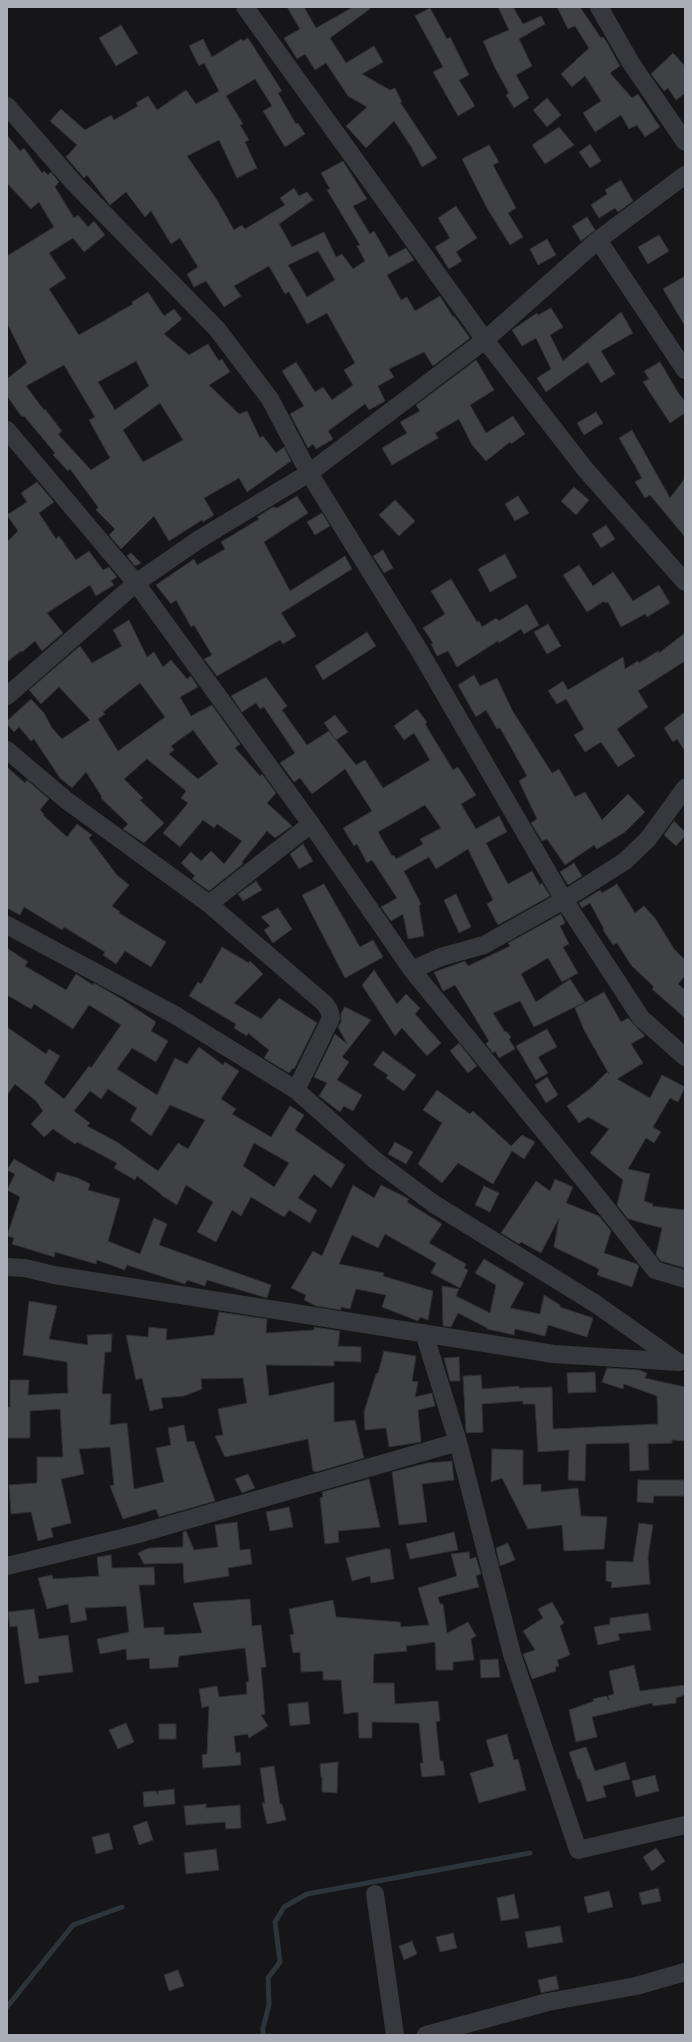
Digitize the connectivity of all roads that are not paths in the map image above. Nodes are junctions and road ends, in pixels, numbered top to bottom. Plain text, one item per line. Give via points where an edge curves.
1 (245, 7) edge
2 (599, 7) edge
3 (7, 106) edge
4 (685, 142) edge
5 (685, 175) edge
6 (598, 240) junction
7 (485, 340) junction
8 (685, 370) edge
9 (7, 430) edge
10 (310, 473) junction
11 (685, 582) edge
12 (136, 583) junction
13 (7, 696) edge
14 (7, 750) edge
15 (685, 788) edge
16 (311, 824) junction
17 (564, 900) junction
18 (209, 904) junction
19 (7, 925) edge
20 (412, 970) junction
21 (685, 1057) edge
22 (296, 1090) junction
23 (7, 1267) edge
24 (685, 1279) edge
25 (424, 1333) junction
26 (682, 1362) edge
27 (458, 1442) junction
28 (7, 1566) edge
29 (685, 1825) edge
30 (375, 1894) dead end
31 (685, 1972) edge
32 (395, 2035) edge
33 (426, 2035) edge

1 - 7 street
2 - 4 street via 631,63
3 - 10 street via 74,183 217,329 270,399
5 - 6 street
6 - 7 street
6 - 8 street
7 - 10 street
7 - 11 street via 585,469
9 - 12 street
10 - 12 street via 198,540
10 - 17 street via 420,650
12 - 13 street
12 - 16 street
14 - 18 street via 66,800
15 - 17 street via 648,839 625,861
16 - 18 street
16 - 20 street
17 - 20 street via 484,945 441,957
17 - 21 street via 641,1018
18 - 22 street via 316,995 329,1010 331,1018
19 - 22 street via 175,1015
20 - 24 street via 655,1270
22 - 26 street via 376,1161 434,1204 596,1304
23 - 25 street
25 - 26 street via 554,1354
25 - 27 street
27 - 28 street via 138,1534
27 - 29 street via 512,1654 578,1850
30 - 32 street
31 - 33 street via 636,1986 548,2002

